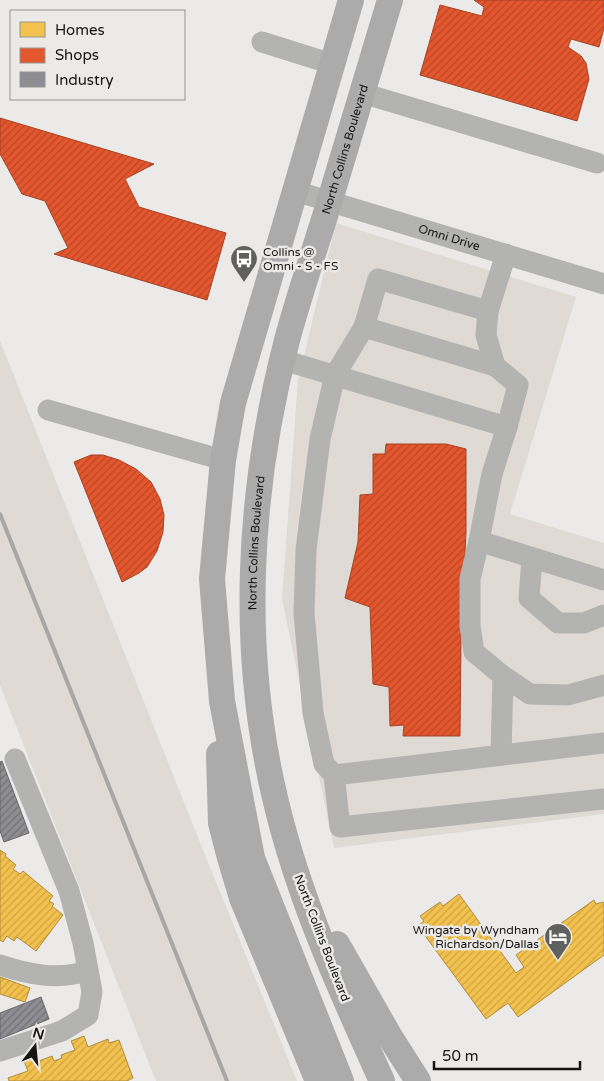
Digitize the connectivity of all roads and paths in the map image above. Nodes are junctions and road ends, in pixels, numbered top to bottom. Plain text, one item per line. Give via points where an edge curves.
1 (351, 0) edge
2 (390, 0) edge
3 (262, 42) dead end
4 (332, 64) junction
5 (362, 93) junction
6 (597, 163) dead end
7 (295, 191) junction
8 (330, 201) junction
9 (506, 254) junction
10 (604, 284) edge
11 (488, 312) junction
12 (364, 327) junction
13 (283, 360) junction
14 (495, 366) junction
15 (335, 375) junction
16 (48, 410) dead end
17 (508, 427) junction
18 (223, 460) junction
19 (480, 541) junction
20 (532, 558) junction
21 (604, 580) edge
22 (604, 615) edge
23 (503, 676) junction
24 (604, 684) edge
25 (222, 701) junction
26 (604, 743) edge
27 (501, 755) junction
28 (15, 760) dead end
29 (334, 775) junction
30 (604, 800) edge
31 (295, 869) junction
32 (0, 965) edge
33 (88, 971) junction
34 (0, 1051) edge
35 (318, 1081) edge
36 (341, 1081) edge
37 (382, 1081) edge
38 (418, 1081) edge

1 - 4 main road
2 - 5 main road, North Collins Boulevard
3 - 4 street
4 - 7 main road
5 - 6 street
5 - 8 main road, North Collins Boulevard
7 - 8 street, Omni Drive
7 - 18 main road via 233,403
8 - 9 street, Omni Drive
8 - 13 main road, North Collins Boulevard
9 - 10 street, Omni Drive
9 - 11 street
11 - 12 street via 378,279
11 - 14 street via 486,335
12 - 14 street
12 - 15 street
13 - 15 street
13 - 31 main road, North Collins Boulevard via 261,471 252,572 253,639 266,756
14 - 17 street via 518,385
15 - 17 street
15 - 29 street via 320,439 306,550 304,613 313,713 324,764
16 - 18 street
17 - 19 street via 492,474
18 - 25 main road via 212,579
19 - 20 street
19 - 23 street via 470,580 470,626 474,652
20 - 21 street
20 - 22 street via 529,598 558,623 584,623
23 - 24 street via 530,694 568,695
23 - 27 street
25 - 35 main road via 219,756 221,823 228,854 242,898
25 - 36 main road via 252,858
26 - 27 street
27 - 29 street
28 - 33 street via 69,891
29 - 30 street via 340,827
31 - 37 main road, North Collins Boulevard via 321,942
31 - 38 main road via 390,1038
32 - 33 street via 55,977
33 - 34 street via 92,992 88,1015 62,1031

